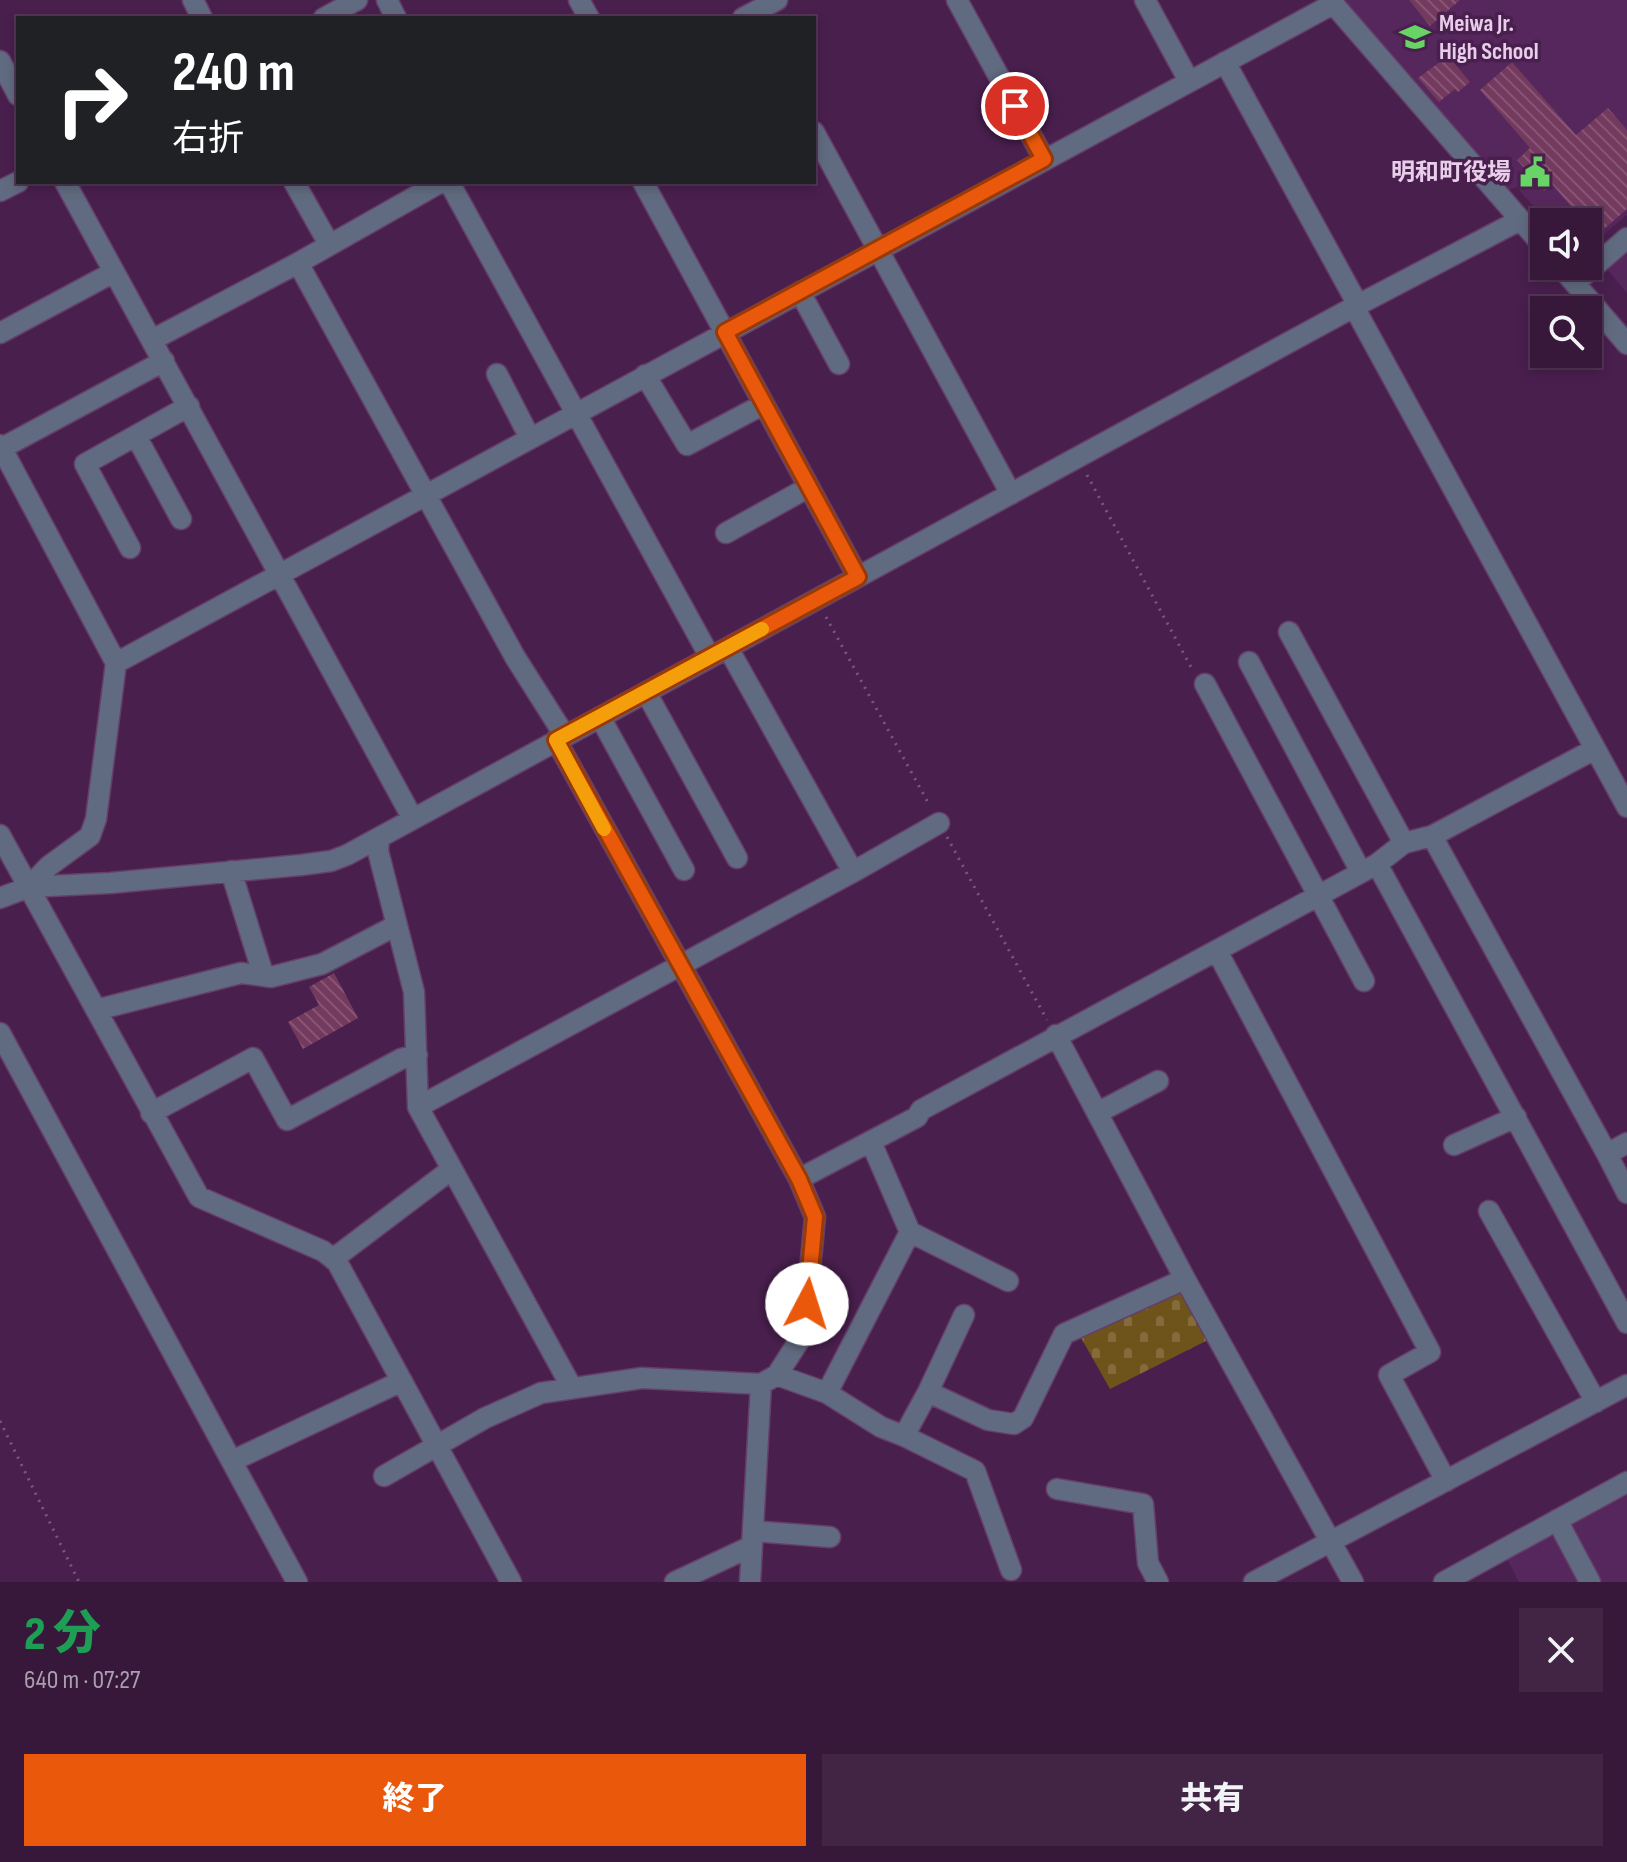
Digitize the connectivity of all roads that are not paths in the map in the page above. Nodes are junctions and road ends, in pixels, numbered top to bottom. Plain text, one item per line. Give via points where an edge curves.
1 (357, 0) edge
2 (957, 0) edge
3 (1145, 0) edge
4 (1332, 2) edge
5 (328, 16) edge
6 (0, 61) edge
7 (1225, 62) junction
8 (1189, 81) junction
9 (16, 91) edge
10 (816, 136) edge
11 (1044, 159) junction
12 (66, 184) edge
13 (295, 184) edge
14 (437, 184) edge
15 (450, 184) edge
16 (644, 184) edge
17 (1520, 220) junction
18 (1530, 231) edge
19 (1627, 238) edge
20 (329, 244) junction
21 (878, 248) junction
22 (298, 263) junction
23 (114, 272) junction
24 (1572, 280) edge
25 (1575, 283) junction
26 (800, 292) junction
27 (1356, 306) junction
28 (725, 332) junction
29 (0, 333) edge
30 (152, 340) junction
31 (1627, 344) edge
32 (164, 361) junction
33 (839, 364) dead end
34 (497, 374) dead end
35 (645, 375) junction
36 (764, 404) junction
37 (189, 406) junction
38 (576, 412) junction
39 (136, 436) junction
40 (530, 438) junction
41 (1, 447) edge
42 (809, 487) junction
43 (1011, 494) junction
44 (426, 495) junction
45 (181, 519) dead end
46 (726, 533) dead end
47 (130, 548) dead end
48 (278, 575) junction
49 (858, 577) junction
50 (1289, 632) dead end
51 (719, 653) junction
52 (1249, 662) dead end
53 (116, 663) junction
54 (1205, 684) road end
55 (646, 692) junction
56 (600, 717) junction
57 (560, 738) junction
58 (1595, 749) junction
59 (1627, 807) edge
60 (413, 819) junction
61 (939, 823) dead end
62 (0, 835) edge
63 (1432, 836) junction
64 (379, 838) junction
65 (1404, 843) junction
66 (737, 858) dead end
67 (1369, 868) junction
68 (684, 870) dead end
69 (231, 871) junction
70 (853, 872) junction
71 (29, 887) junction
72 (1319, 893) junction
73 (0, 898) edge
74 (397, 925) junction
75 (1217, 951) junction
76 (679, 966) junction
77 (263, 974) junction
78 (1364, 981) dead end
79 (96, 1010) junction
80 (0, 1033) edge
81 (1056, 1035) junction
82 (417, 1055) junction
83 (1158, 1081) dead end
84 (418, 1107) junction
85 (151, 1113) junction
86 (1097, 1113) junction
87 (1516, 1117) junction
88 (871, 1142) junction
89 (1627, 1143) edge
90 (1454, 1145) dead end
91 (1607, 1154) junction
92 (452, 1169) junction
93 (799, 1179) junction
94 (1627, 1193) edge
95 (1489, 1211) dead end
96 (910, 1232) junction
97 (333, 1259) junction
98 (1185, 1279) junction
99 (1008, 1281) dead end
100 (964, 1315) dead end
101 (1627, 1323) edge
102 (769, 1380) junction
103 (402, 1381) junction
104 (1627, 1385) edge
105 (572, 1388) junction
106 (928, 1392) junction
107 (827, 1393) junction
108 (1596, 1402) junction
109 (904, 1436) junction
110 (437, 1446) junction
111 (232, 1461) junction
112 (384, 1476) dead end
113 (1446, 1481) junction
114 (1627, 1482) edge
115 (1057, 1489) dead end
116 (1557, 1520) junction
117 (830, 1537) dead end
118 (752, 1539) junction
119 (1332, 1541) junction
120 (1011, 1570) dead end
121 (297, 1582) edge
122 (511, 1582) edge
123 (675, 1582) edge
124 (750, 1582) edge
125 (1158, 1582) edge
126 (1254, 1582) edge
127 (1353, 1582) edge
128 (1444, 1582) edge
129 (1590, 1582) edge

1 - 5 street
2 - 11 street
3 - 8 street
4 - 7 street
4 - 17 street
6 - 9 street
7 - 8 street
7 - 27 street
8 - 11 street
10 - 21 street
11 - 21 street
12 - 23 street
13 - 20 street
14 - 20 street
15 - 38 street
16 - 28 street
17 - 18 street
17 - 27 street
19 - 25 street
20 - 22 street
21 - 26 street
21 - 43 street
22 - 30 street
22 - 44 street
23 - 29 street
23 - 30 street
24 - 25 street
25 - 31 street
26 - 28 street
26 - 33 street
27 - 43 street
27 - 58 street
28 - 35 street
28 - 36 street
30 - 32 street
32 - 37 street
32 - 41 street
34 - 40 street
35 - 36 street via 687,445
35 - 38 street
36 - 42 street
37 - 39 street
37 - 48 street
38 - 40 street
38 - 51 street
39 - 45 street
39 - 47 street via 85,464
40 - 44 street
41 - 53 street
42 - 46 street
42 - 49 street
43 - 49 street
44 - 48 street
44 - 57 street
48 - 53 street
48 - 60 street
49 - 51 street
50 - 65 street
51 - 55 street
51 - 70 street
52 - 67 street
53 - 71 street via 90,836
54 - 72 street
55 - 56 street
55 - 66 street
56 - 57 street
56 - 68 street
57 - 60 street
57 - 76 street
58 - 59 street
58 - 63 street
60 - 64 street
61 - 70 street
62 - 71 street
63 - 65 street
63 - 91 street
64 - 69 street via 331,861
64 - 74 street
65 - 67 street
67 - 72 street
67 - 87 street
69 - 71 street
69 - 77 street
70 - 76 street
71 - 73 street
71 - 79 street
72 - 75 street
72 - 78 street
74 - 77 street via 322,964 271,977
74 - 82 street via 414,992
75 - 81 street
75 - 113 street via 1430,1352 1389,1375
76 - 84 street
76 - 93 street
77 - 79 street via 241,973
79 - 85 street
80 - 111 street
81 - 86 street
81 - 88 street
82 - 84 street
82 - 85 street via 287,1120 253,1058
83 - 86 street
84 - 92 street
85 - 97 street via 199,1197
86 - 98 street
87 - 90 street
87 - 101 street
88 - 93 street
88 - 96 street
89 - 91 street
91 - 94 street
92 - 97 street
92 - 105 street
93 - 102 street via 815,1217 804,1333
95 - 108 street
96 - 99 street
96 - 107 street
97 - 103 street
98 - 106 street via 1064,1334 1023,1418 1014,1424 988,1420
98 - 119 street
100 - 106 street
102 - 105 street via 642,1378
102 - 107 street
102 - 118 street
103 - 110 street
103 - 111 street
104 - 108 street
105 - 110 street via 507,1407
106 - 109 street
107 - 109 street
108 - 113 street
109 - 120 street via 975,1471
110 - 112 street
110 - 122 street
111 - 121 street
113 - 119 street
114 - 116 street
115 - 125 street via 1143,1504 1148,1563
116 - 128 street
116 - 129 street
117 - 118 street
118 - 123 street
118 - 124 street
119 - 126 street
119 - 127 street

